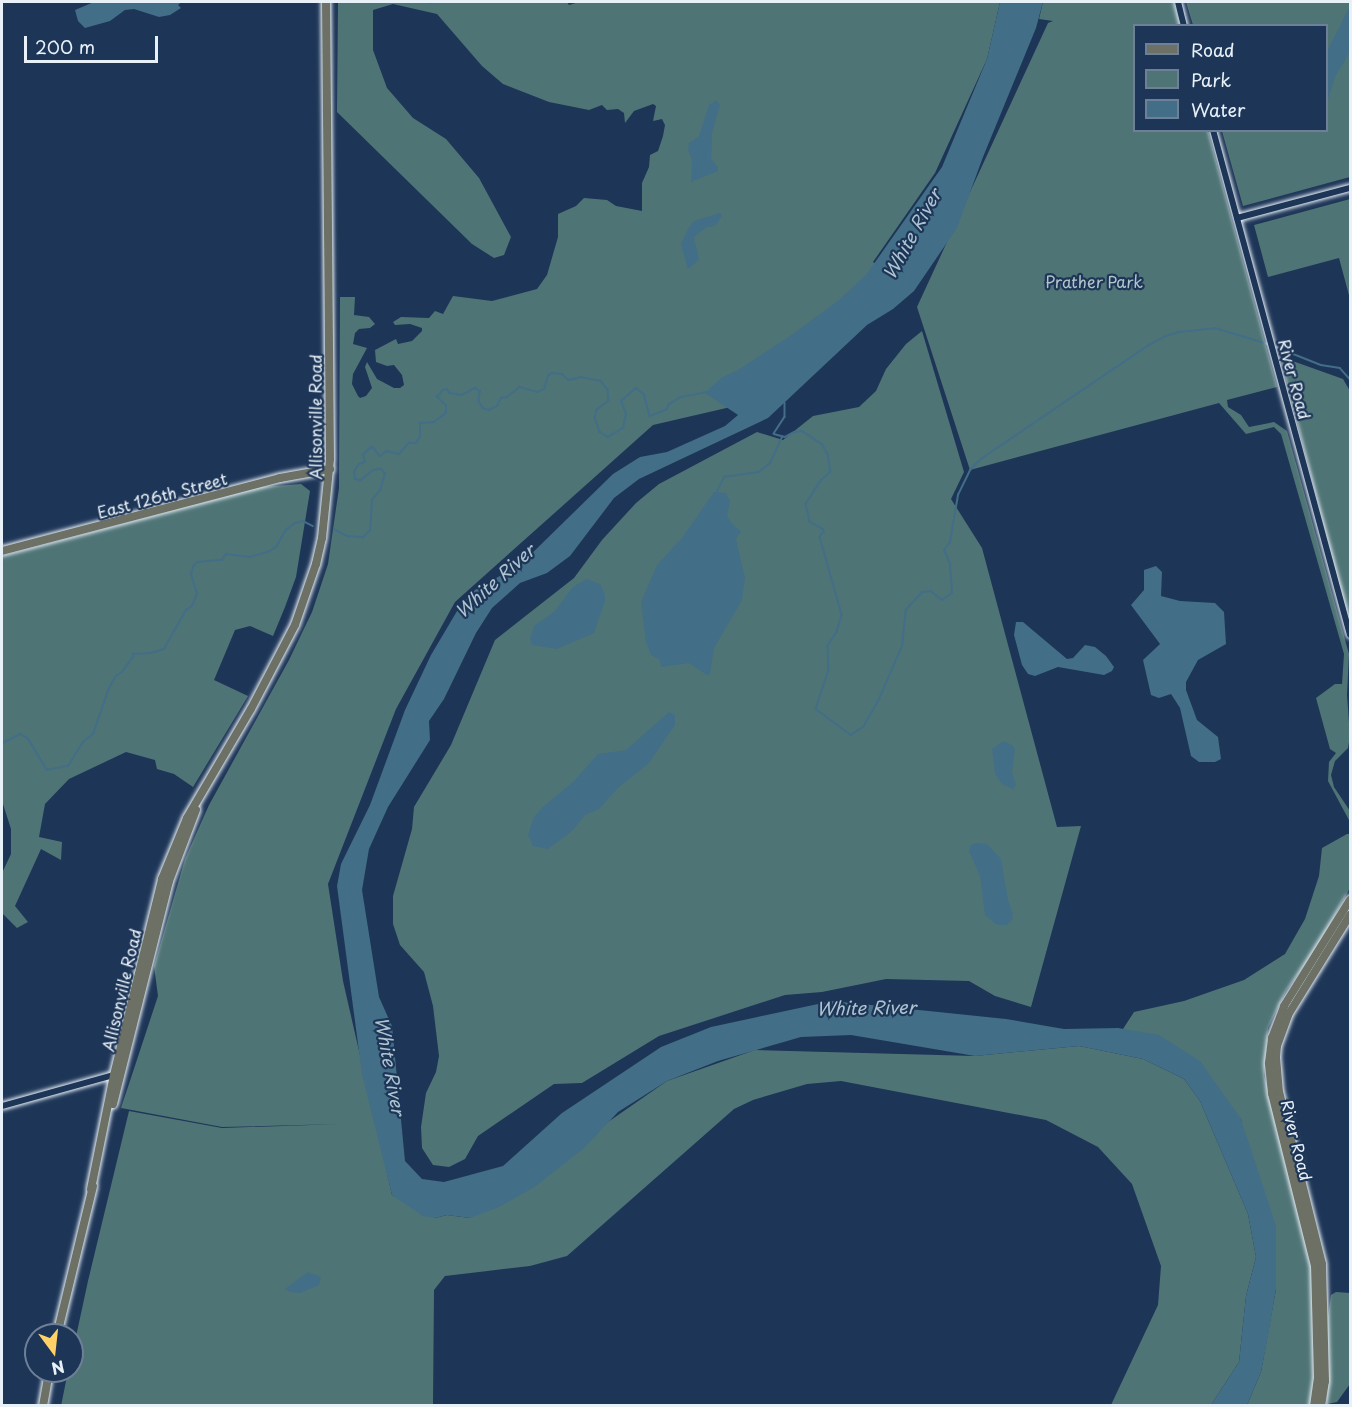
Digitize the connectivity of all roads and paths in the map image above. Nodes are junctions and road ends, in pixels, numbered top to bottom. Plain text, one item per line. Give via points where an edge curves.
1 (326, 2) edge
2 (1178, 2) edge
3 (1184, 24) edge
4 (1214, 132) edge
5 (1350, 188) edge
6 (1237, 218) junction
7 (330, 469) junction
8 (2, 552) edge
9 (1350, 635) edge
10 (198, 803) junction
11 (1350, 900) edge
12 (1350, 915) edge
13 (114, 1075) junction
14 (2, 1106) edge
15 (91, 1189) junction
16 (60, 1323) edge
17 (47, 1383) edge
18 (43, 1406) edge
19 (1314, 1406) edge
20 (1321, 1406) edge

1 - 7 main road, Allisonville Road
2 - 3 street
4 - 6 street, River Road
5 - 6 street
6 - 9 street, River Road
7 - 8 main road, East 126th Street via 280,478
7 - 10 main road, Allisonville Road via 322,537 301,610 282,652
10 - 13 main road, Allisonville Road via 187,818 162,879
10 - 15 main road, Allisonville Road via 166,891
11 - 19 main road, River Road via 1284,1006 1272,1038 1269,1063 1272,1093 1315,1266 1318,1379
12 - 20 main road, River Road via 1288,1015 1276,1057 1279,1092 1322,1264 1325,1382
13 - 14 street
13 - 15 main road, Allisonville Road
15 - 16 main road, Allisonville Road
17 - 18 main road

